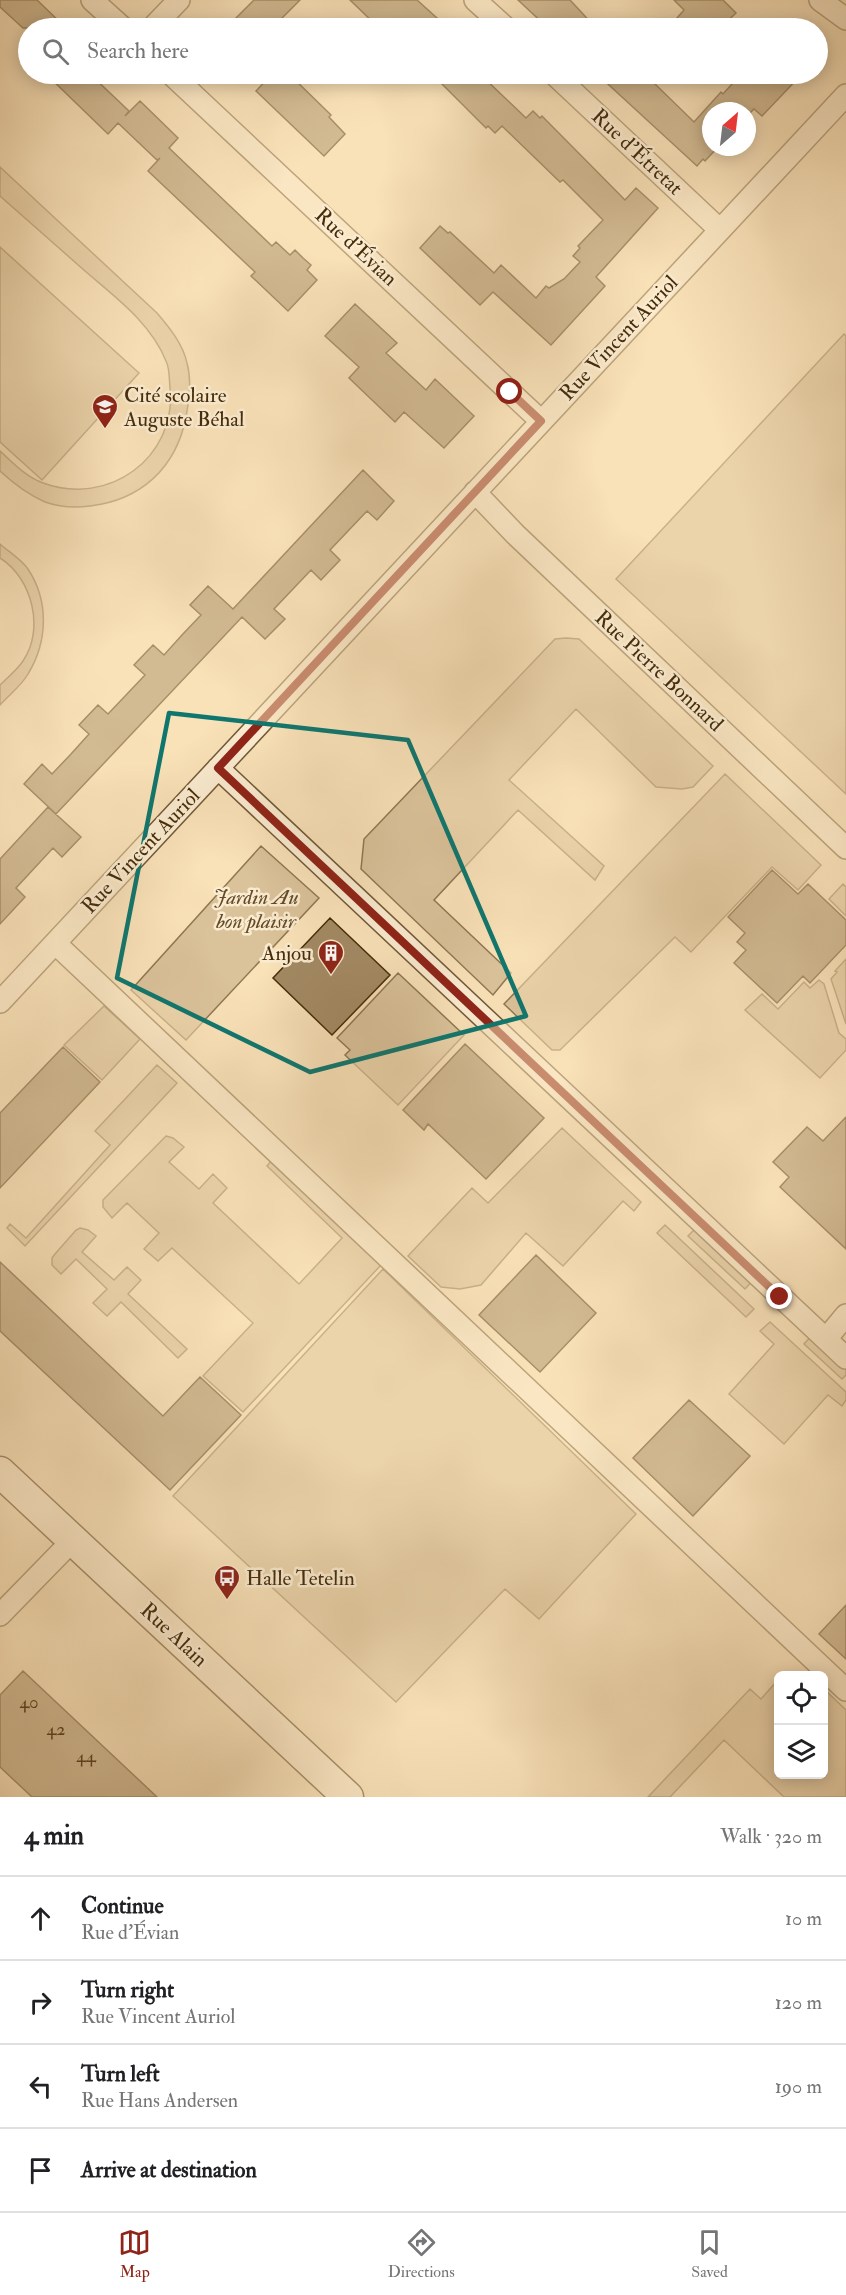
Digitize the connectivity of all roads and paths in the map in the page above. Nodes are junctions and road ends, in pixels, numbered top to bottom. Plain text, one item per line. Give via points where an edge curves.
1 (92, 0) edge
2 (179, 0) edge
3 (476, 0) edge
4 (820, 0) edge
5 (112, 18) edge
6 (162, 18) edge
7 (495, 18) edge
8 (846, 19) edge
9 (182, 84) edge
10 (565, 84) edge
11 (846, 95) edge
12 (720, 230) junction
13 (541, 421) junction
14 (475, 492) junction
15 (218, 768) junction
16 (846, 848) edge
17 (55, 943) junction
18 (0, 1002) edge
19 (846, 1315) edge
20 (825, 1339) junction
21 (846, 1358) edge
22 (0, 1472) edge
23 (72, 1540) junction
24 (0, 1616) edge
25 (846, 1690) edge
26 (348, 1797) edge

1 - 5 street
2 - 6 street
3 - 7 street
4 - 8 street
9 - 13 street, Rue d'Évian
10 - 12 street, Rue d'Étretat
11 - 12 street, Rue Vincent Auriol
12 - 13 street, Rue Vincent Auriol
13 - 14 street, Rue Vincent Auriol
14 - 15 street, Rue Vincent Auriol
14 - 16 street, Rue Pierre Bonnard
15 - 17 street, Rue Vincent Auriol
15 - 20 street
17 - 18 street, Rue Vincent Auriol
17 - 25 street
19 - 20 street
20 - 21 street
22 - 23 street, Rue Alain
23 - 24 street
23 - 26 street, Rue Alain

